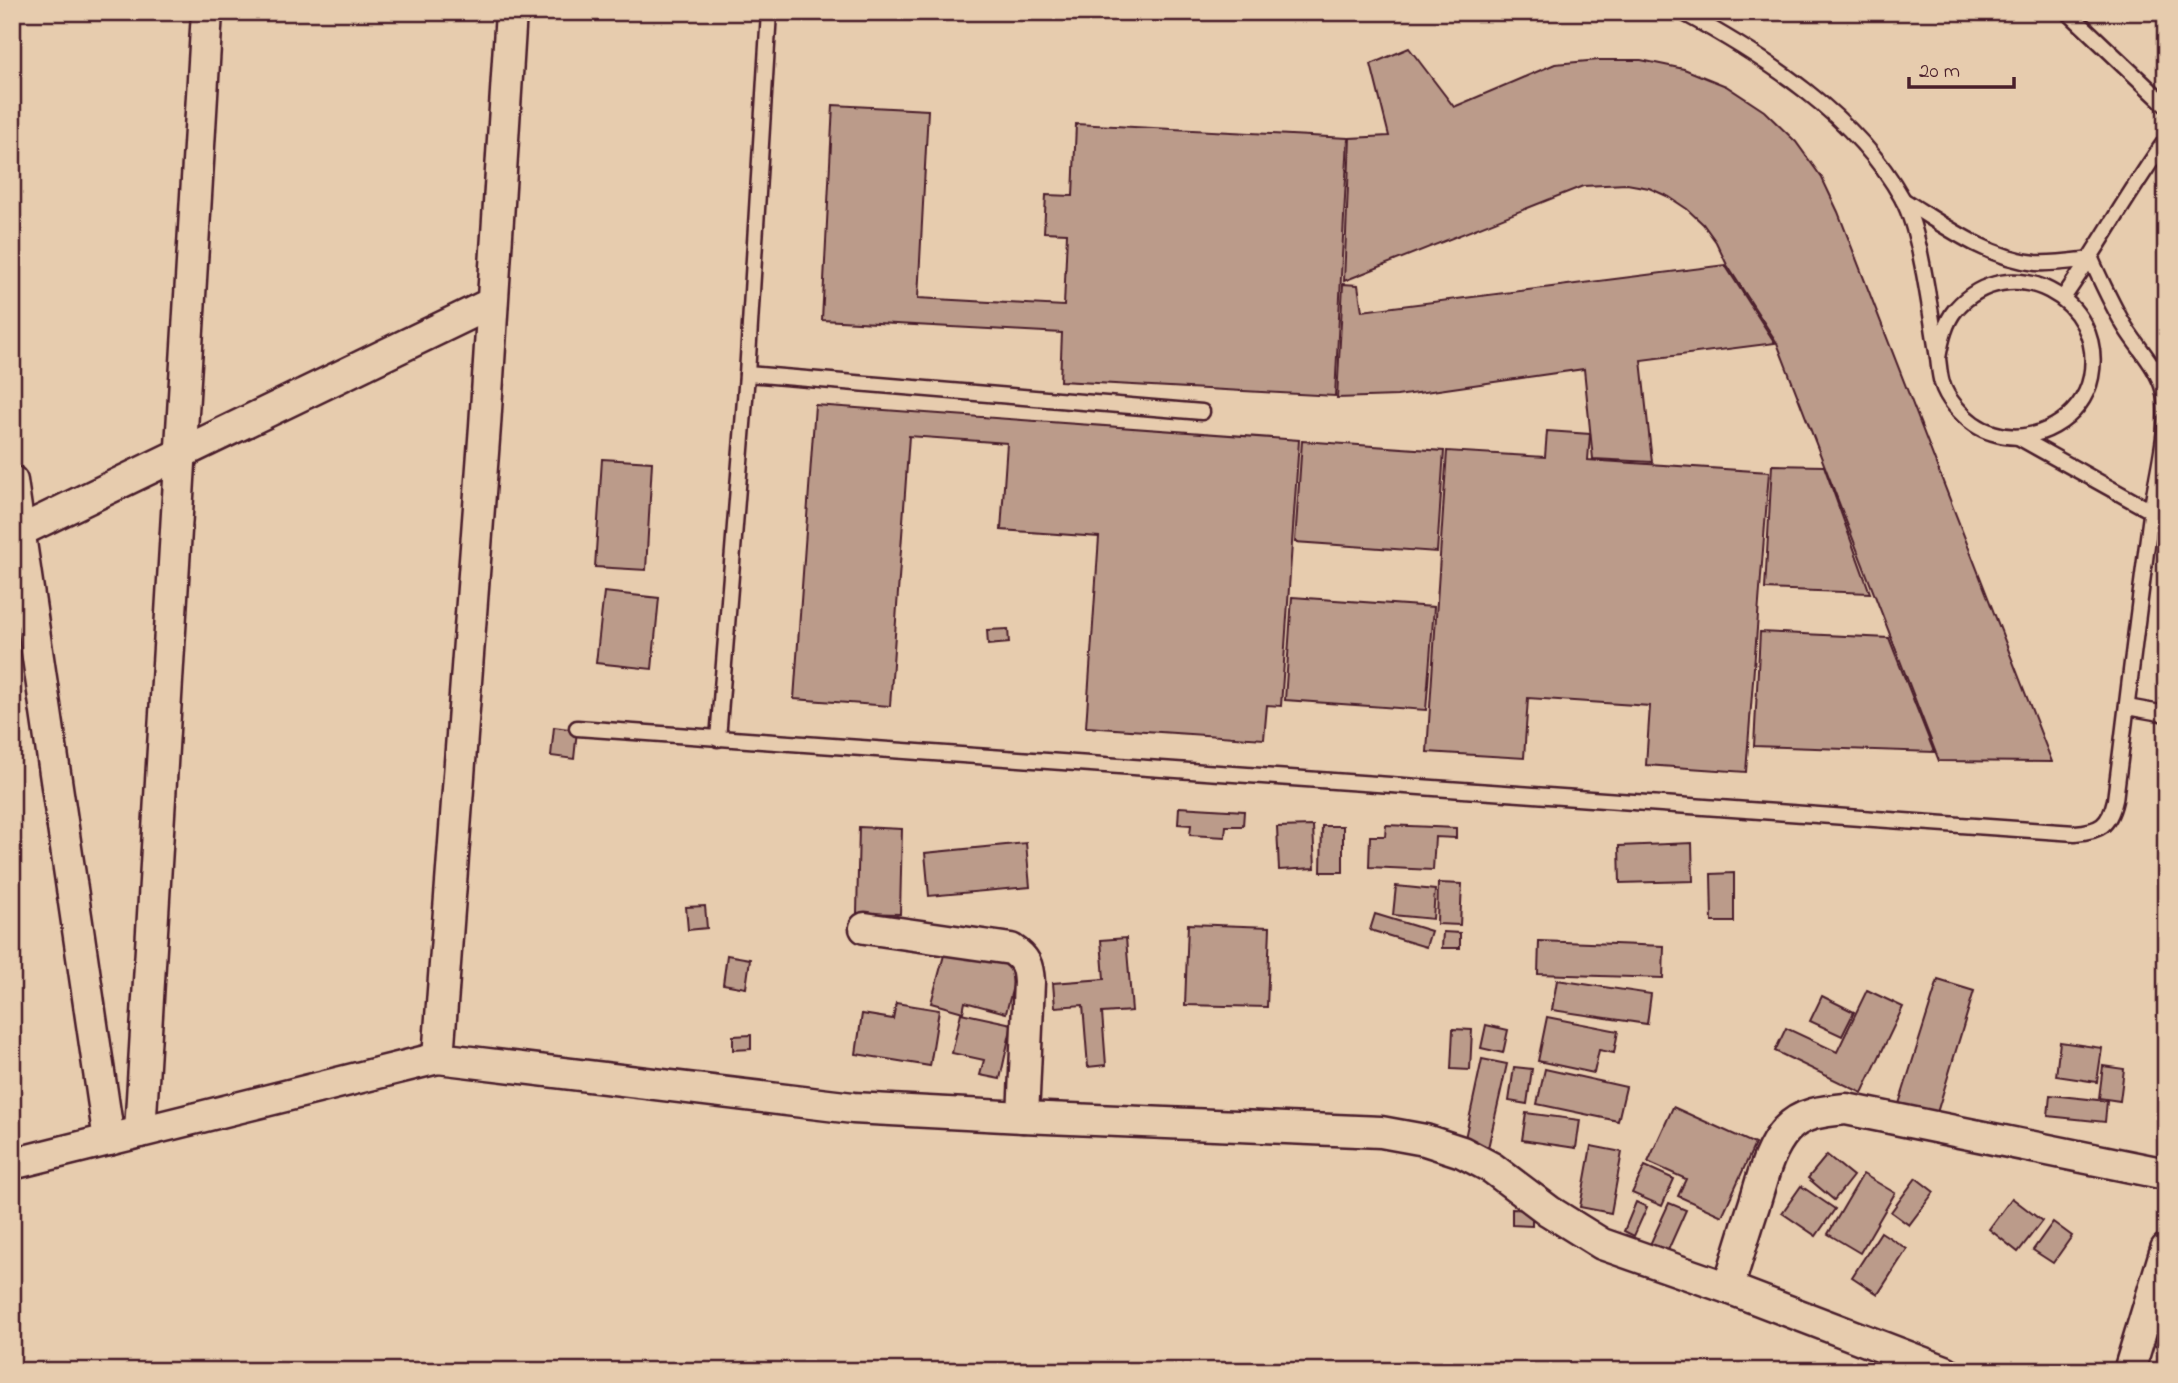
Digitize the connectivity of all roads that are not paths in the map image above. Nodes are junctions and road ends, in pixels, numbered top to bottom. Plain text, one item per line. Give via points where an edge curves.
1 (207, 12) edge
2 (511, 12) edge
3 (769, 12) edge
4 (1682, 12) edge
5 (2068, 12) edge
6 (2166, 105) edge
7 (2166, 140) edge
8 (1903, 200) junction
9 (2091, 259) junction
10 (2063, 298) junction
11 (492, 303) junction
12 (1938, 358) junction
13 (747, 373) junction
14 (1202, 412) dead end
15 (2018, 437) junction
16 (180, 454) junction
17 (12, 481) edge
18 (2151, 511) junction
19 (2166, 517) edge
20 (16, 533) edge
21 (2127, 707) junction
22 (2166, 714) edge
23 (576, 728) dead end
24 (718, 739) junction
25 (865, 928) dead end
26 (438, 1058) junction
27 (1023, 1117) junction
28 (140, 1132) junction
29 (109, 1140) junction
30 (12, 1164) edge
31 (2166, 1174) edge
32 (2166, 1249) edge
33 (1728, 1288) junction
34 (1945, 1371) edge
35 (2129, 1371) edge

1 - 16 street
2 - 11 street
3 - 13 lane
4 - 8 lane via 1782,74 1830,113 1885,172
5 - 6 lane
7 - 9 lane
8 - 9 lane via 1974,243 2017,260
8 - 12 lane via 1922,261
9 - 10 lane
9 - 18 lane via 2126,329 2163,387 2164,422
10 - 12 lane via 2028,282 2001,282 1976,292 1955,310 1943,333
10 - 15 lane via 2087,329 2093,354 2091,379 2081,401 2064,420 2042,432
11 - 16 street
11 - 26 street
12 - 15 lane via 1942,383 1962,414 1994,434
13 - 14 lane
13 - 24 lane
15 - 18 lane
16 - 20 street
16 - 28 street
17 - 20 street
18 - 19 lane
18 - 21 lane
20 - 29 street
21 - 22 lane
21 - 24 lane via 2112,812 2099,828 2075,834
23 - 24 lane
25 - 27 street via 1011,950 1023,956 1029,982
26 - 27 street via 853,1108
26 - 28 street
27 - 33 street via 1381,1132 1426,1140 1492,1168 1602,1244
28 - 29 street
29 - 30 street
31 - 33 street via 1846,1110 1824,1111 1804,1117 1776,1143
32 - 35 street
33 - 34 street

